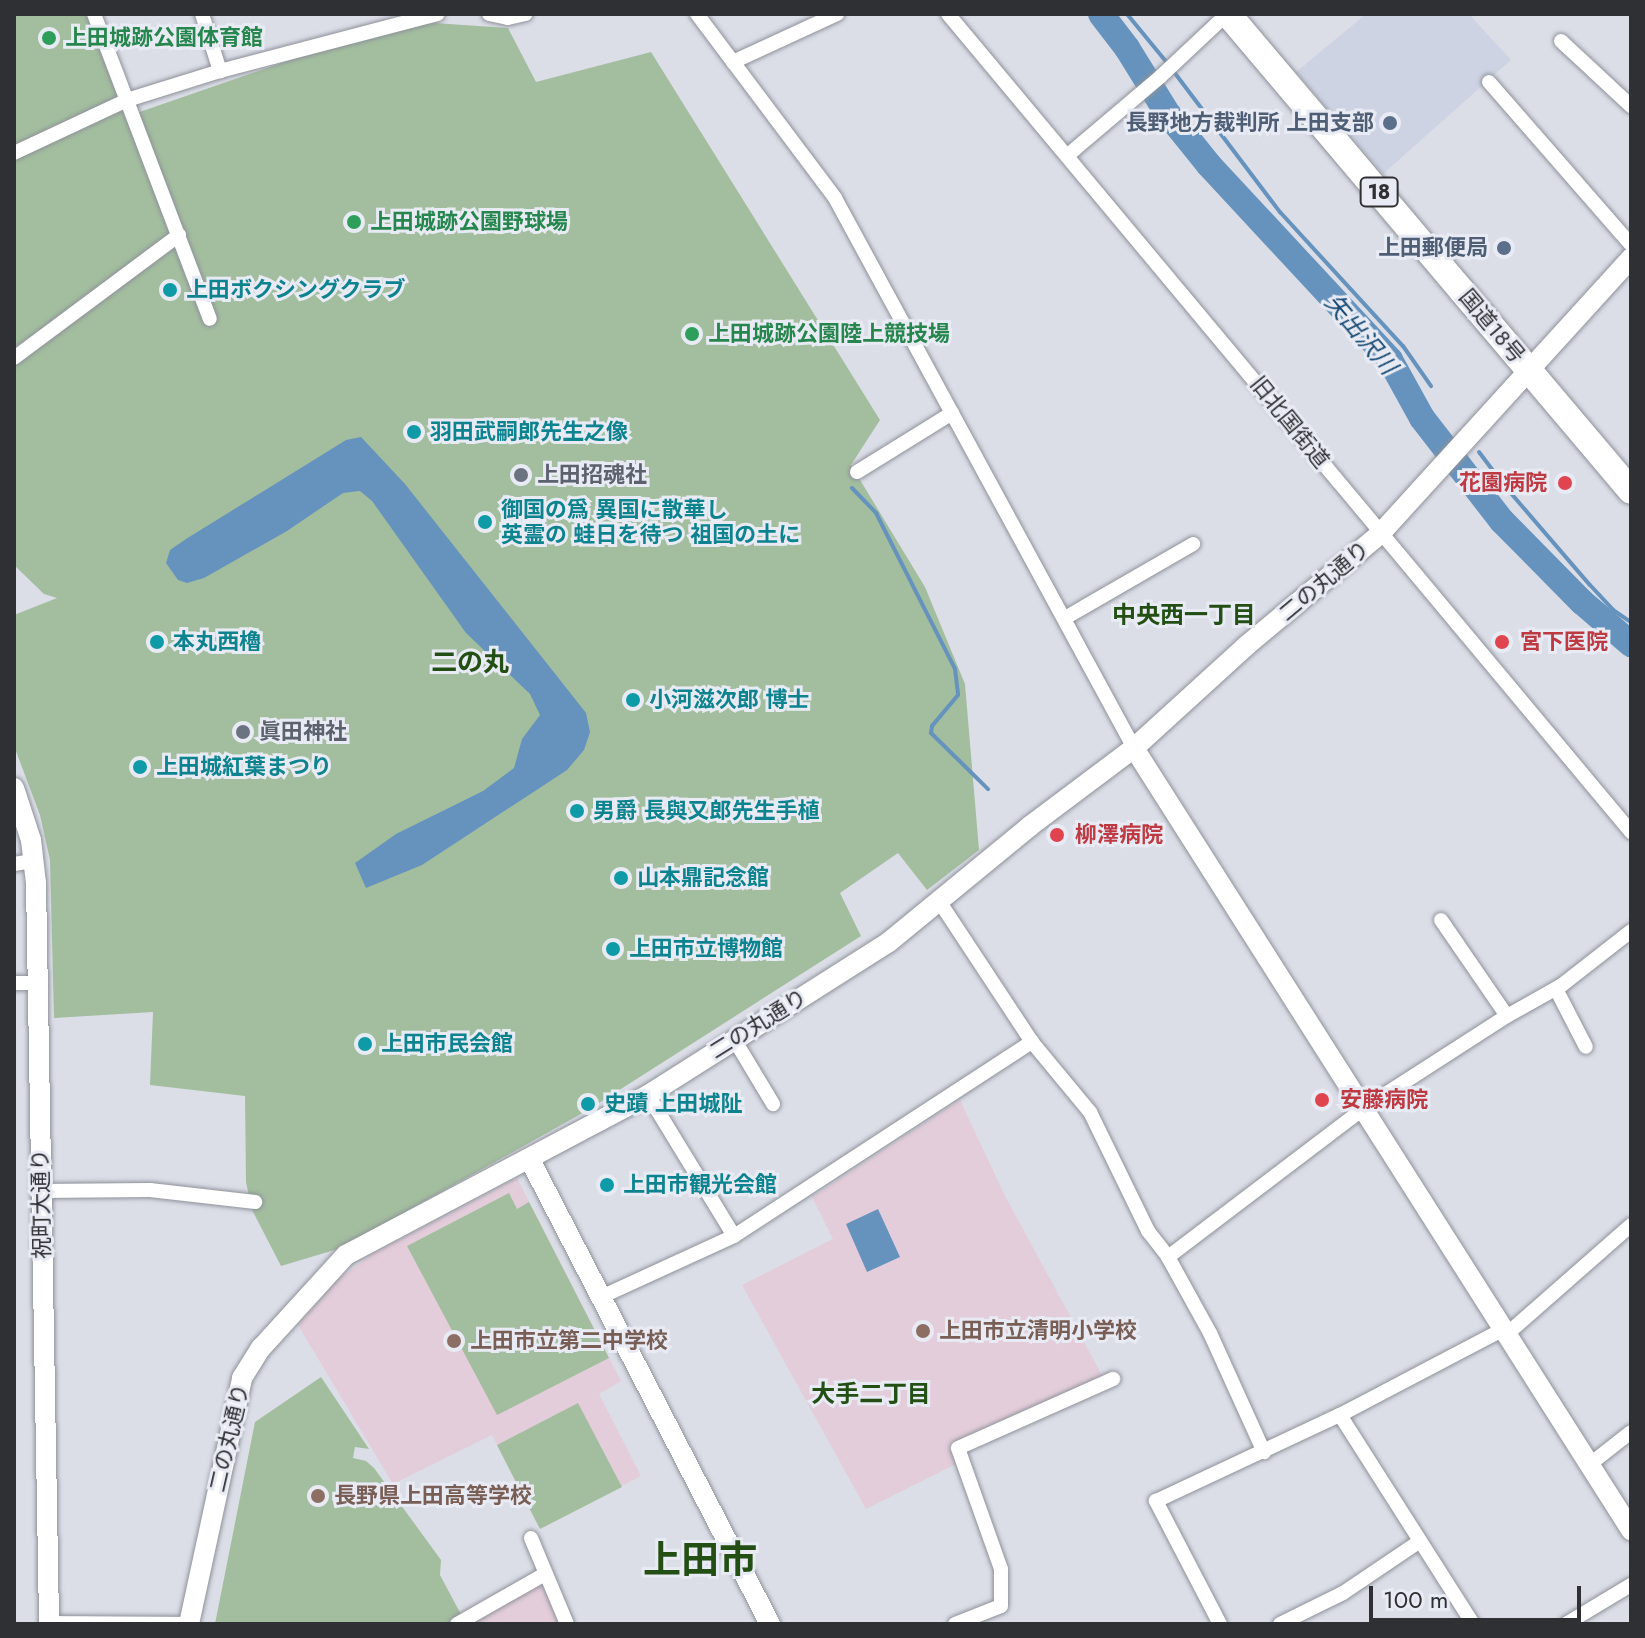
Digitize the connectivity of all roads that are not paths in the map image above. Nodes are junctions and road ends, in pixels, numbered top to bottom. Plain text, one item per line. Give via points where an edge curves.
1 (94, 14) edge
2 (202, 14) edge
3 (438, 14) edge
4 (489, 14) edge
5 (526, 14) edge
6 (697, 14) edge
7 (837, 14) edge
8 (948, 14) edge
9 (1227, 14) edge
10 (1561, 41) dead end
11 (733, 62) junction
12 (220, 71) junction
13 (1489, 82) dead end
14 (127, 100) junction
15 (1631, 106) edge
16 (14, 153) edge
17 (1068, 155) junction
18 (179, 235) junction
19 (1630, 259) edge
20 (210, 319) dead end
21 (14, 358) edge
22 (1530, 371) junction
23 (952, 413) junction
24 (857, 472) dead end
25 (1631, 491) edge
26 (1380, 534) junction
27 (1193, 544) dead end
28 (1065, 618) junction
29 (1134, 748) junction
30 (14, 788) edge
31 (1631, 832) edge
32 (23, 863) edge
33 (36, 883) junction
34 (14, 884) edge
35 (939, 901) junction
36 (1441, 920) dead end
37 (1631, 931) edge
38 (14, 983) edge
39 (40, 983) junction
40 (1556, 989) junction
41 (1507, 1016) junction
42 (734, 1039) junction
43 (1032, 1042) junction
44 (1586, 1047) dead end
45 (648, 1095) junction
46 (773, 1104) dead end
47 (1364, 1108) junction
48 (529, 1158) junction
49 (39, 1191) junction
50 (255, 1202) dead end
51 (1631, 1225) edge
52 (734, 1236) junction
53 (1168, 1257) junction
54 (601, 1297) junction
55 (1505, 1332) junction
56 (1113, 1379) dead end
57 (1340, 1415) junction
58 (1631, 1432) edge
59 (1264, 1452) junction
60 (1589, 1465) junction
61 (1631, 1530) edge
62 (531, 1538) dead end
63 (1420, 1541) junction
64 (545, 1574) junction
65 (1631, 1585) edge
66 (49, 1624) edge
67 (189, 1624) edge
68 (457, 1624) edge
69 (567, 1624) edge
70 (770, 1624) edge
71 (955, 1624) edge
72 (1220, 1624) edge
73 (1280, 1624) edge
74 (1473, 1624) edge
75 (1566, 1624) edge

1 - 14 street
2 - 12 street
3 - 12 street
4 - 5 street
6 - 11 street
7 - 11 street
8 - 17 street, 旧北国街道
9 - 17 street
9 - 22 highway, 国道18号 / 18
10 - 15 street
11 - 23 street via 835,198
12 - 14 street
13 - 19 street
14 - 16 street
14 - 18 street
17 - 26 street, 旧北国街道
18 - 20 street
18 - 21 street
19 - 22 street
22 - 25 highway, 国道18号 / 18
22 - 26 street, 二の丸通り
23 - 24 street
23 - 28 street
26 - 29 street, 二の丸通り
26 - 31 street, 旧北国街道
27 - 28 street
28 - 29 street
29 - 35 street, 二の丸通り
29 - 47 street
30 - 32 street, 祝町大通り via 26,819
32 - 33 street, 祝町大通り
33 - 34 street
33 - 39 street, 祝町大通り
35 - 42 street, 二の丸通り via 889,942
35 - 43 street
36 - 41 street
37 - 40 street
38 - 39 street
39 - 49 street, 祝町大通り
40 - 41 street
40 - 44 street
41 - 47 street
42 - 45 street, 二の丸通り
42 - 46 street
43 - 52 street
43 - 53 street via 1090,1112 1148,1231
45 - 48 street, 二の丸通り
45 - 52 street
47 - 53 street
47 - 55 street
48 - 54 street
48 - 67 street, 二の丸通り via 346,1255 250,1363 235,1401
49 - 50 street via 150,1190
49 - 66 street, 祝町大通り
51 - 55 street
52 - 54 street
53 - 59 street via 1210,1333
54 - 70 street
55 - 57 street
55 - 60 street
56 - 71 street via 958,1448 1001,1569 1001,1606
57 - 59 street
57 - 63 street
58 - 60 street
59 - 72 street via 1156,1501
60 - 61 street
62 - 64 street
63 - 73 street via 1343,1593
63 - 74 street
64 - 68 street
64 - 69 street
65 - 75 street
66 - 67 street

